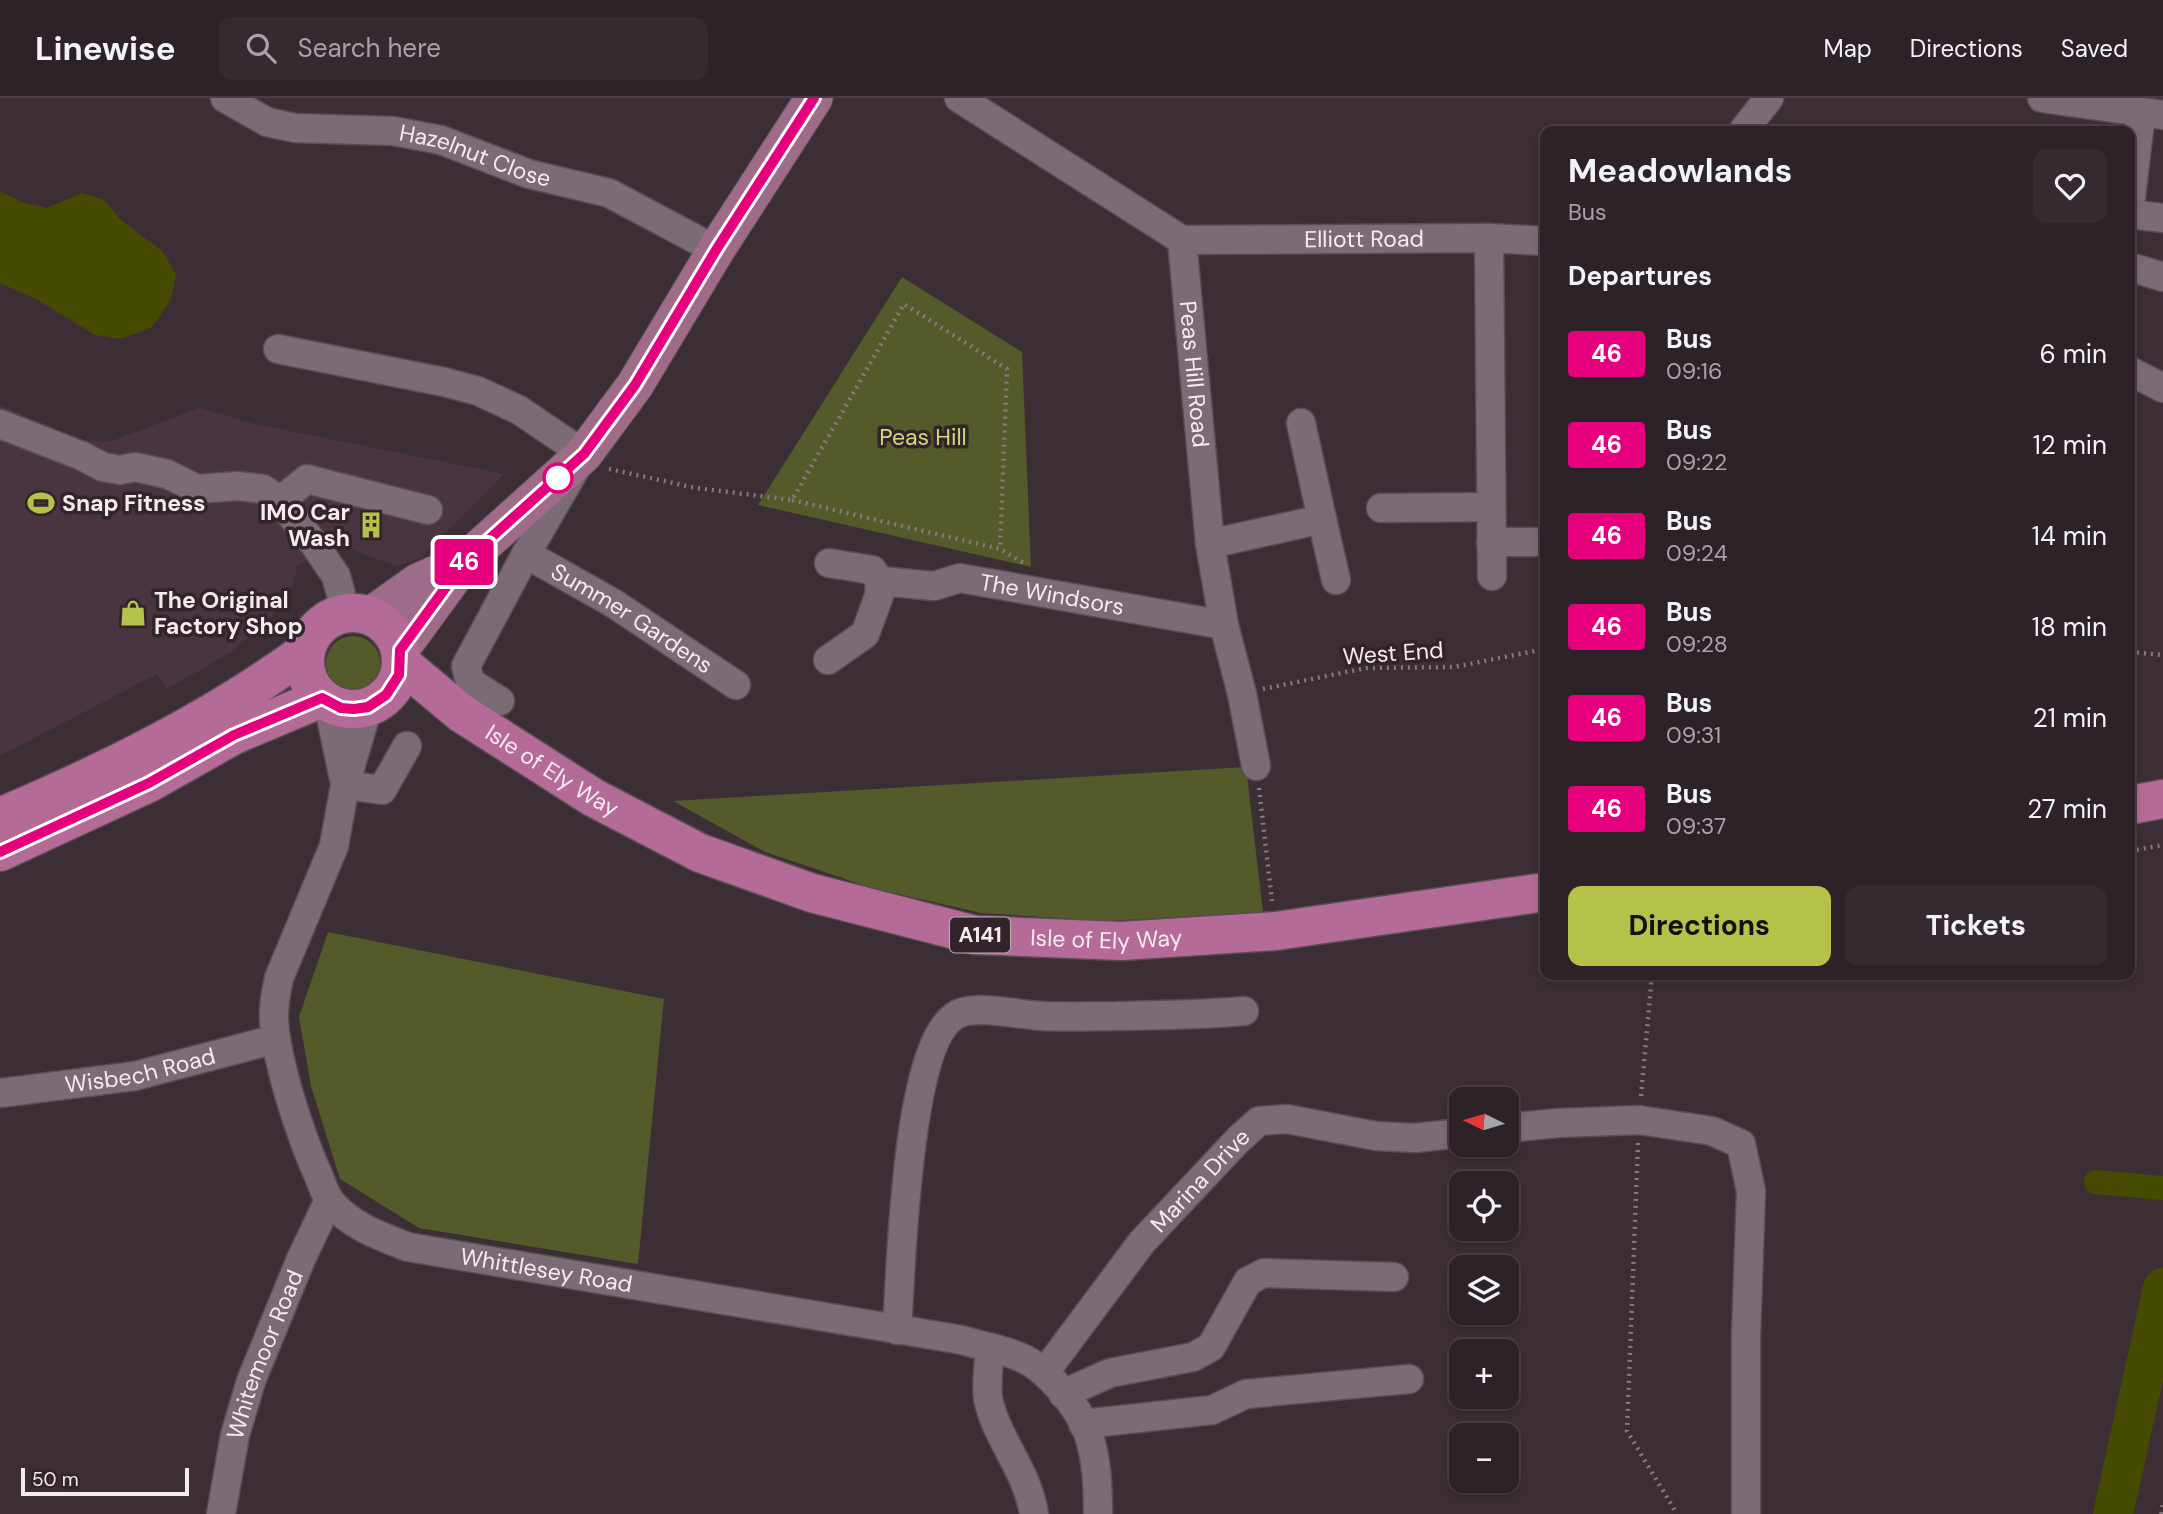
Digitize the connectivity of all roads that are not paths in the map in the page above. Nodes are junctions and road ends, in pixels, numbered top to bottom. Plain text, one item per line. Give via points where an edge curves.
1 (225, 98) edge
2 (814, 98) edge
3 (959, 98) edge
4 (1769, 98) edge
5 (2042, 98) edge
6 (2152, 114) edge
7 (1747, 126) edge
8 (2135, 184) edge
9 (2135, 215) edge
10 (2163, 218) edge
11 (1489, 239) junction
12 (1182, 240) junction
13 (1540, 241) edge
14 (716, 250) junction
15 (2135, 268) edge
16 (2163, 276) edge
17 (278, 349) dead end
18 (2135, 374) edge
19 (2163, 388) edge
20 (1301, 423) dead end
21 (0, 424) edge
22 (584, 454) junction
23 (280, 501) junction
24 (1491, 507) junction
25 (1381, 508) dead end
26 (428, 510) dead end
27 (1322, 519) junction
28 (1491, 542) junction
29 (1534, 542) dead end
30 (1210, 544) junction
31 (526, 554) junction
32 (465, 561) junction
33 (829, 563) dead end
34 (1492, 576) dead end
35 (1336, 580) dead end
36 (880, 581) junction
37 (358, 614) junction
38 (1224, 625) junction
39 (306, 651) junction
40 (828, 660) dead end
41 (389, 679) junction
42 (736, 685) dead end
43 (325, 700) junction
44 (500, 701) dead end
45 (407, 746) dead end
46 (1256, 766) road end
47 (345, 785) junction
48 (2163, 799) edge
49 (2135, 804) edge
50 (0, 817) edge
51 (0, 852) edge
52 (1540, 893) edge
53 (1244, 1011) dead end
54 (276, 1039) junction
55 (0, 1093) edge
56 (1519, 1127) edge
57 (1449, 1134) edge
58 (329, 1200) junction
59 (1394, 1277) dead end
60 (897, 1330) junction
61 (990, 1348) junction
62 (1409, 1379) dead end
63 (1054, 1383) junction
64 (1083, 1424) junction
65 (221, 1514) edge
66 (1034, 1514) edge
67 (1098, 1514) edge
68 (1746, 1514) edge

1 - 14 street, Hazelnut Close via 267,122 295,128 393,131 441,140 529,174 609,193
2 - 14 main road
3 - 12 street
4 - 7 street
5 - 6 street
6 - 8 street
9 - 10 street
11 - 12 street, Elliott Road
11 - 13 street, Elliott Road
11 - 24 street
12 - 30 street, Peas Hill Road
14 - 22 main road via 635,385
15 - 16 street
17 - 22 street via 478,391 519,410
18 - 19 street
20 - 27 street
21 - 23 street via 103,467 167,474 197,489 263,489
22 - 31 street
22 - 32 main road
23 - 26 street via 307,479
23 - 37 street via 316,545
24 - 25 street
24 - 28 street
27 - 30 street
27 - 35 street
28 - 29 street
28 - 34 street
30 - 38 street, Peas Hill Road
31 - 42 street, Summer Gardens via 613,603
31 - 44 street via 466,666 470,682
32 - 37 main road
32 - 41 main road
33 - 36 street, The Windsors via 872,570
36 - 38 street, The Windsors via 934,586 960,578
36 - 40 street via 865,634
37 - 39 highway via 332,617 320,625
37 - 41 highway, A141 via 389,629
38 - 46 street, Peas Hill Road
39 - 43 highway via 307,676
39 - 50 highway via 183,730 80,783
41 - 43 highway via 354,709
41 - 47 street, Whittlesey Road
41 - 52 highway, Isle of Ely Way / A141 via 461,713 594,798 700,853 812,893 975,934 1122,941 1276,931
43 - 47 street, Whittlesey Road
43 - 51 highway via 234,735 149,783
45 - 47 street via 382,790
47 - 54 street, Whittlesey Road via 334,846 279,978
48 - 49 highway
53 - 60 street via 1056,1016 963,1012 947,1020 927,1066 910,1139
54 - 55 street, Wisbech Road via 135,1076
54 - 58 street, Whittlesey Road via 311,1159
56 - 68 street via 1639,1120 1712,1131 1741,1144 1751,1191
57 - 63 street, Marina Drive via 1376,1136 1287,1119 1259,1121 1142,1242
58 - 60 street, Whittlesey Road via 374,1234 408,1247
58 - 65 street, Whitemoor Road via 251,1381 234,1435
59 - 63 street via 1264,1273 1248,1281 1211,1347 1194,1357
60 - 61 street, Whittlesey Road
61 - 63 street, Whittlesey Road via 1020,1357
61 - 66 street via 988,1396 997,1427 1031,1494
62 - 64 street via 1246,1394 1212,1410
63 - 64 street, Whittlesey Road
64 - 67 street, Whittlesey Road via 1098,1479

